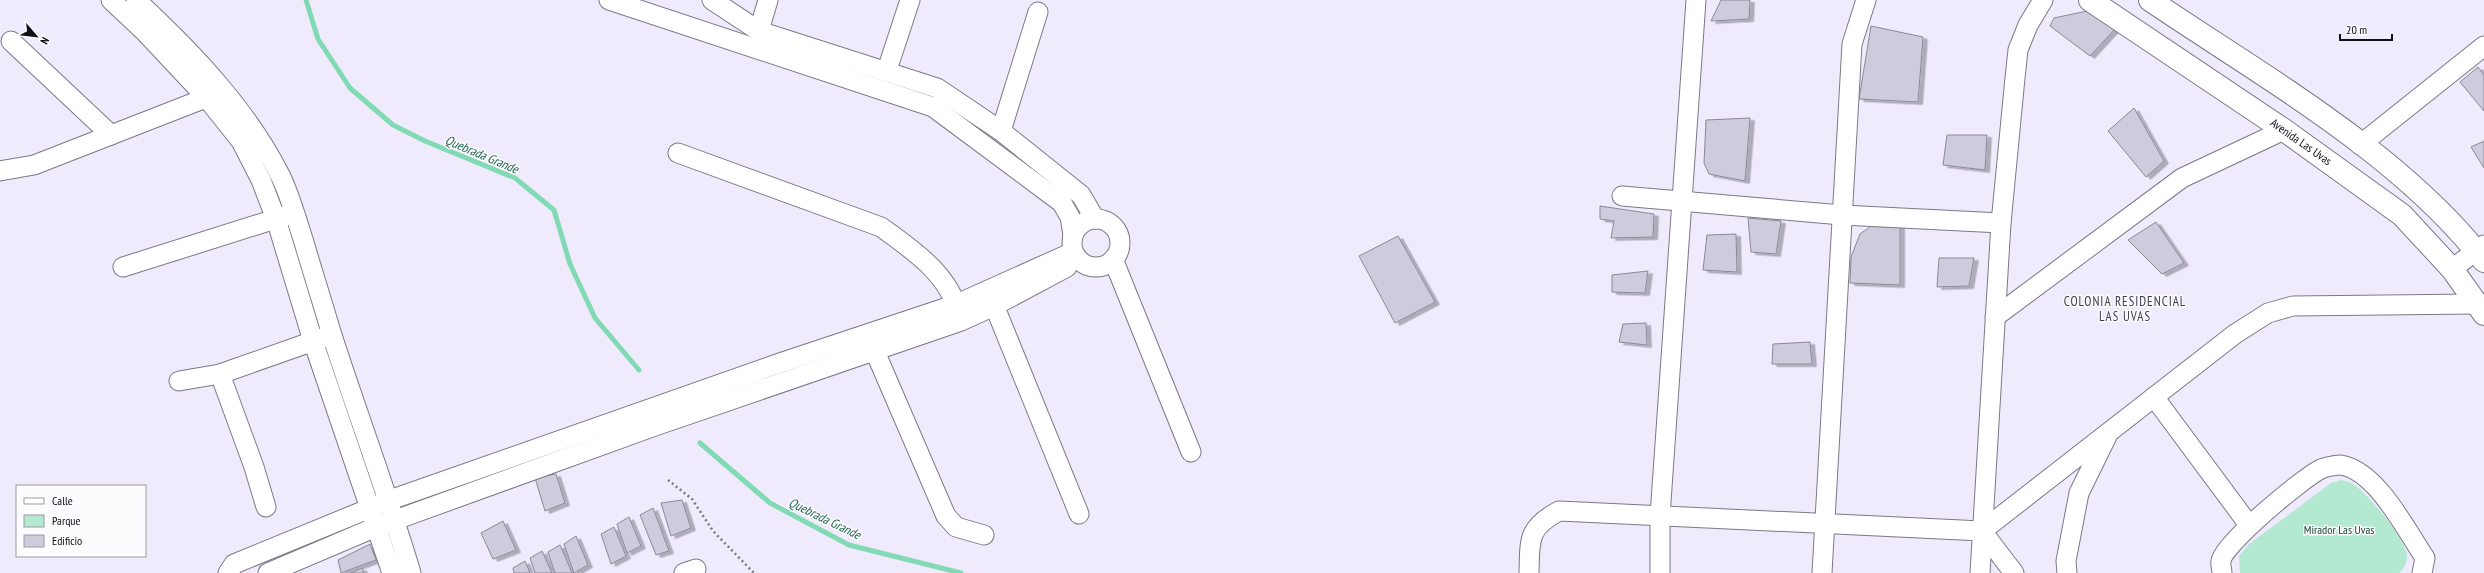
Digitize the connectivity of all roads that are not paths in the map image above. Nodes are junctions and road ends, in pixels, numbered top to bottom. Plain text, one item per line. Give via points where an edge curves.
1 (111, 0) edge
2 (136, 0) edge
3 (609, 0) edge
4 (712, 0) edge
5 (768, 0) edge
6 (910, 0) edge
7 (1696, 0) edge
8 (1866, 0) edge
9 (2043, 0) edge
10 (2090, 0) edge
11 (2150, 0) edge
12 (629, 3) edge
13 (1038, 12) dead end
14 (759, 31) junction
15 (11, 41) dead end
16 (2484, 46) edge
17 (888, 70) junction
18 (224, 91) junction
19 (206, 97) junction
20 (2284, 130) junction
21 (1001, 131) junction
22 (112, 135) junction
23 (2360, 145) junction
24 (678, 153) dead end
25 (0, 171) edge
26 (1622, 196) dead end
27 (1683, 201) junction
28 (295, 213) junction
29 (1842, 215) junction
30 (276, 219) junction
31 (1095, 219) junction
32 (2001, 223) junction
33 (1075, 249) junction
34 (2481, 252) edge
35 (1113, 259) junction
36 (123, 267) dead end
37 (2452, 269) junction
38 (992, 298) junction
39 (2480, 309) edge
40 (959, 312) junction
41 (1995, 317) junction
42 (868, 333) junction
43 (332, 335) junction
44 (313, 341) junction
45 (812, 352) junction
46 (875, 352) junction
47 (818, 370) junction
48 (220, 374) junction
49 (179, 381) dead end
50 (2154, 397) junction
51 (2108, 433) junction
52 (1191, 452) dead end
53 (390, 500) junction
54 (266, 507) dead end
55 (369, 508) junction
56 (1079, 514) dead end
57 (1660, 516) junction
58 (396, 520) junction
59 (1825, 524) junction
60 (2249, 525) junction
61 (376, 527) junction
62 (1982, 531) junction
63 (984, 535) dead end
64 (231, 569) edge
65 (268, 573) edge
66 (392, 573) edge
67 (411, 573) edge
68 (1529, 573) edge
69 (1660, 573) edge
70 (1822, 573) edge
71 (1980, 573) edge
72 (2014, 573) edge
73 (2067, 573) edge
74 (2222, 573) edge
75 (2422, 573) edge

1 - 19 street
2 - 18 street
3 - 12 street
4 - 14 street
5 - 14 street
6 - 17 street
7 - 27 street
8 - 29 street via 1852,44
9 - 32 street via 2028,25 2018,50
10 - 20 street, Avenida Las Uvas
11 - 23 street via 2316,112
12 - 33 street via 933,107 1062,203 1070,217
13 - 21 street
14 - 17 street
15 - 22 street
16 - 23 street
17 - 21 street via 937,88
18 - 19 street
18 - 28 street via 280,175
19 - 22 street
19 - 30 street via 241,141 262,180
20 - 37 street, Avenida Las Uvas via 2402,215
20 - 41 street via 2182,178
21 - 31 street via 1081,195
22 - 25 street via 34,165
23 - 34 street via 2427,198
24 - 40 street via 881,227 940,276
26 - 27 street
27 - 29 street
27 - 57 street
28 - 30 street
28 - 43 street
29 - 32 street
29 - 59 street
30 - 36 street
30 - 44 street
31 - 33 street via 1081,223
31 - 35 street via 1110,223 1119,236 1119,248
32 - 41 street
33 - 35 street via 1085,265 1100,266
33 - 38 street
34 - 37 street
35 - 52 street
37 - 39 street, Avenida Las Uvas
38 - 40 street
38 - 56 street
39 - 50 street via 2293,306 2268,313 2235,334
40 - 42 street
40 - 46 street
41 - 62 street
42 - 45 street
42 - 46 street
43 - 44 street
43 - 53 street
44 - 48 street
44 - 55 street
45 - 47 street
45 - 53 street
46 - 47 street
46 - 63 street via 946,516 956,527
47 - 58 street via 654,426
48 - 49 street
48 - 54 street
50 - 51 street
50 - 60 street
51 - 62 street
51 - 73 street via 2079,493 2066,560
53 - 55 street
53 - 58 street
55 - 61 street
55 - 64 street
57 - 59 street
57 - 68 street via 1559,511 1541,520 1530,540
57 - 69 street
58 - 61 street
58 - 67 street
59 - 62 street
59 - 70 street
60 - 74 street via 2231,543 2221,560
60 - 75 street via 2320,469 2341,465 2362,473 2378,489 2425,558
61 - 65 street
61 - 66 street
62 - 71 street
62 - 72 street

